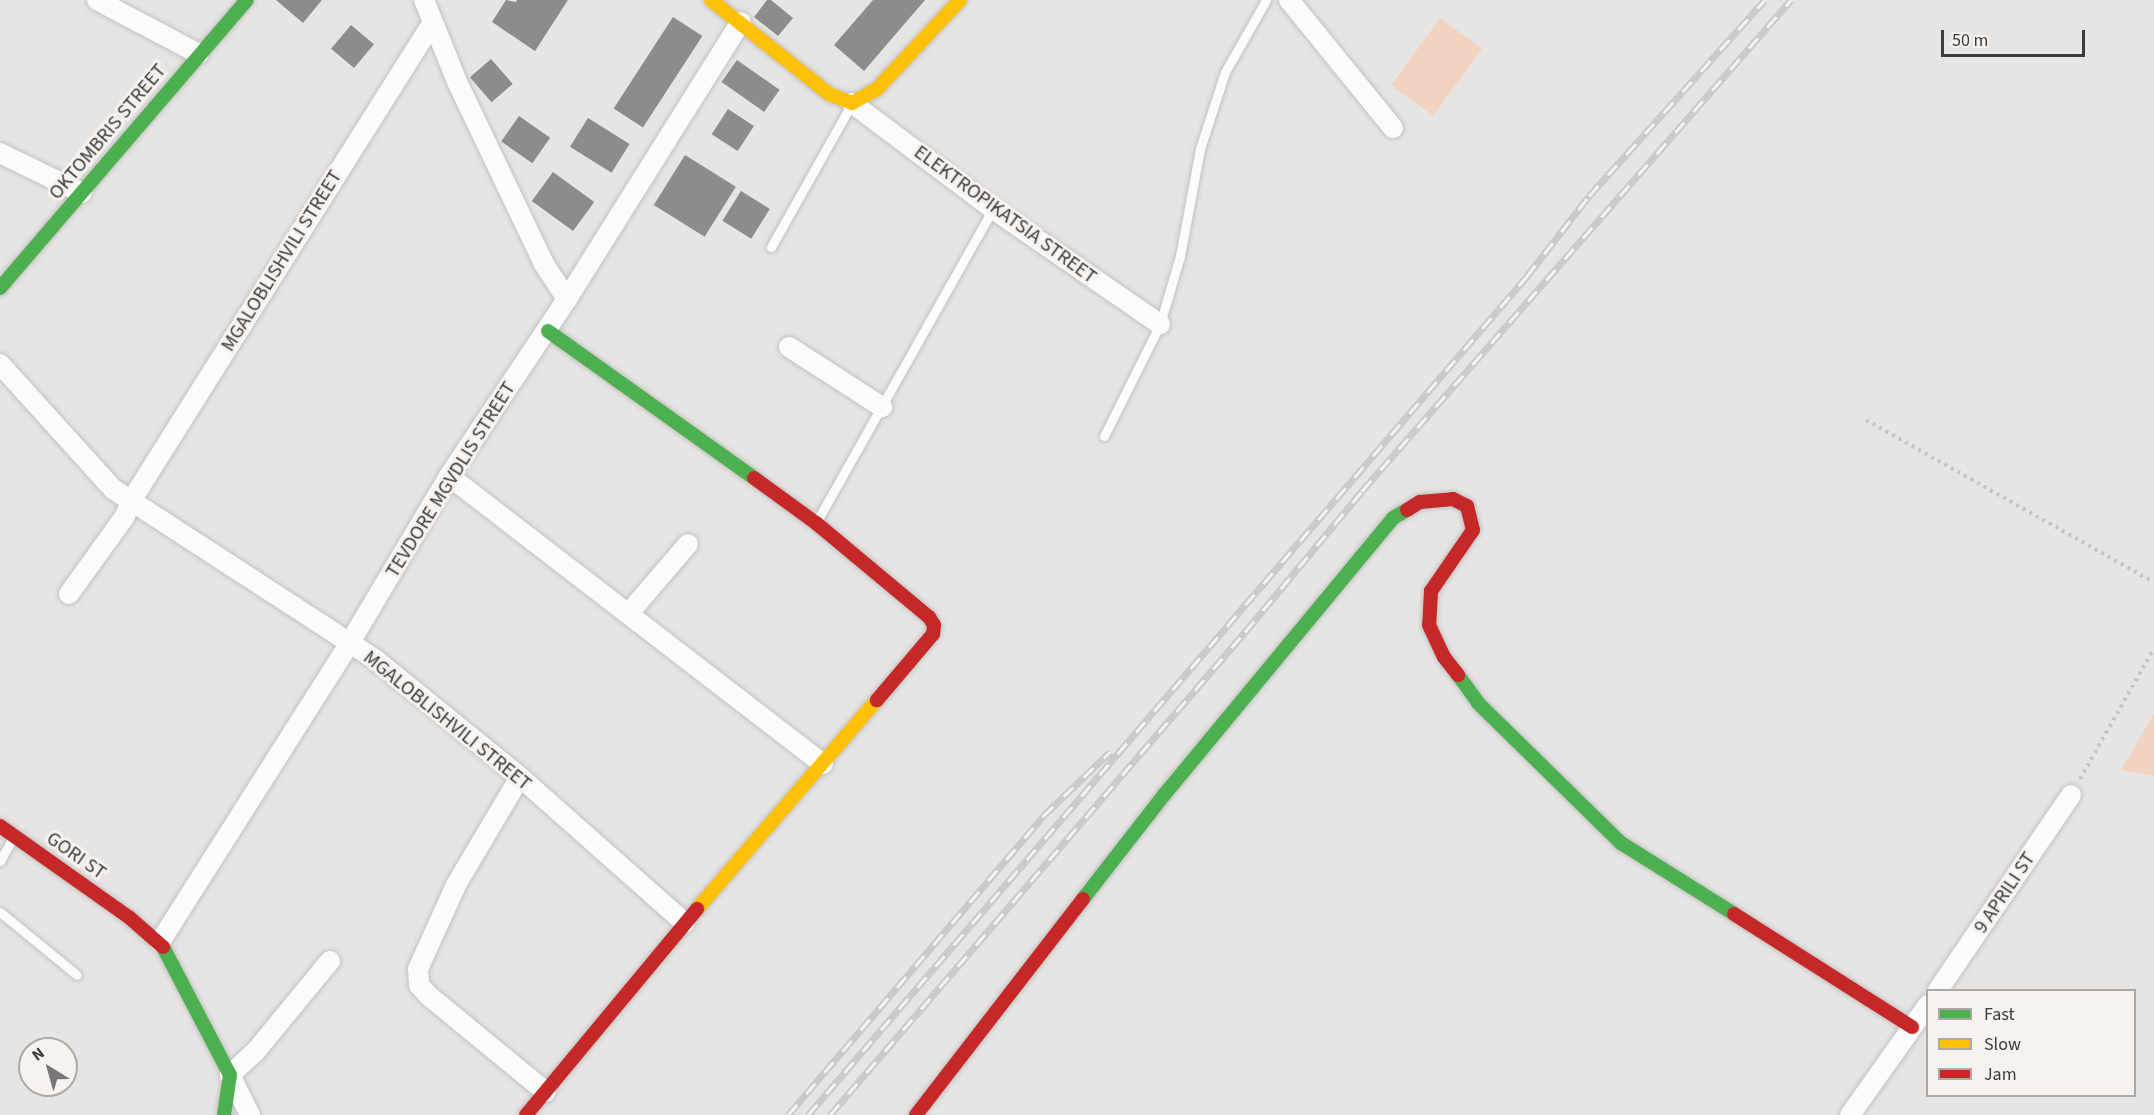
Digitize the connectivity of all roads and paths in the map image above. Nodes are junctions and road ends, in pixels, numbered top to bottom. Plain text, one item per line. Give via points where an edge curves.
1 (97, 0) edge
2 (246, 0) edge
3 (424, 0) edge
4 (711, 0) edge
5 (960, 0) edge
6 (1266, 0) edge
7 (1289, 0) edge
8 (432, 22) junction
9 (741, 22) junction
10 (199, 54) junction
11 (852, 103) junction
12 (1393, 129) dead end
13 (0, 153) edge
14 (82, 193) junction
15 (993, 209) junction
16 (771, 247) dead end
17 (0, 288) edge
18 (567, 299) junction
19 (1160, 324) junction
20 (548, 331) junction
21 (789, 346) dead end
22 (0, 364) edge
23 (882, 407) junction
24 (1866, 420) dead end
25 (1104, 436) dead end
26 (449, 476) junction
27 (131, 501) junction
28 (816, 523) junction
29 (688, 544) dead end
30 (2154, 582) edge
31 (69, 594) dead end
32 (628, 614) junction
33 (349, 644) junction
34 (2154, 648) edge
35 (823, 764) junction
36 (520, 777) junction
37 (2071, 795) joint
38 (0, 826) edge
39 (15, 836) junction
40 (0, 861) edge
41 (0, 912) edge
42 (685, 923) junction
43 (159, 942) junction
44 (330, 961) dead end
45 (77, 975) dead end
46 (1939, 989) edge
47 (1926, 1008) edge
48 (1912, 1027) junction
49 (231, 1075) junction
50 (546, 1092) junction
51 (224, 1115) edge
52 (250, 1115) edge
53 (526, 1115) edge
54 (916, 1115) edge
55 (1850, 1115) edge

1 - 10 street
2 - 10 street, OKTOMBRIS STREET
3 - 8 street
4 - 9 street, ELEKTROPIKATSIA STREET
5 - 11 street via 877,89
6 - 19 lane via 1225,72 1200,149 1180,256
7 - 12 street
8 - 18 street via 544,264
8 - 27 street, MGALOBLISHVILI STREET
9 - 11 street, ELEKTROPIKATSIA STREET via 829,94
9 - 18 street
10 - 14 street, OKTOMBRIS STREET
11 - 15 street, ELEKTROPIKATSIA STREET
11 - 16 lane
13 - 14 street
14 - 17 street, OKTOMBRIS STREET
15 - 19 street, ELEKTROPIKATSIA STREET
15 - 23 lane
18 - 20 street, TEVDORE MGVDLIS STREET
19 - 25 lane
20 - 26 street, TEVDORE MGVDLIS STREET
20 - 28 street
21 - 23 street
22 - 27 street, MGALOBLISHVILI STREET via 113,489
23 - 28 lane
24 - 30 path
26 - 32 street
26 - 33 street, TEVDORE MGVDLIS STREET
27 - 31 street, MGALOBLISHVILI STREET via 125,516
27 - 33 street, MGALOBLISHVILI STREET
28 - 35 street via 934,625 933,634
29 - 32 street
32 - 35 street
33 - 36 street, MGALOBLISHVILI STREET via 376,660
33 - 43 street, TEVDORE MGVDLIS STREET
34 - 37 path
35 - 42 street
36 - 42 street, MGALOBLISHVILI STREET
36 - 50 street via 457,883 418,969 419,985
37 - 46 street, 9 APRILI ST
38 - 39 street, GORI ST
39 - 40 lane
39 - 43 street, GORI ST
41 - 45 lane
42 - 50 street
43 - 49 street
44 - 49 street via 255,1052
47 - 48 street
48 - 54 street via 1621,843 1478,703 1444,657 1429,625 1431,591 1473,530 1467,506 1452,499 1420,502 1393,518 1164,795
48 - 55 street
49 - 51 street
49 - 52 street
50 - 53 street

